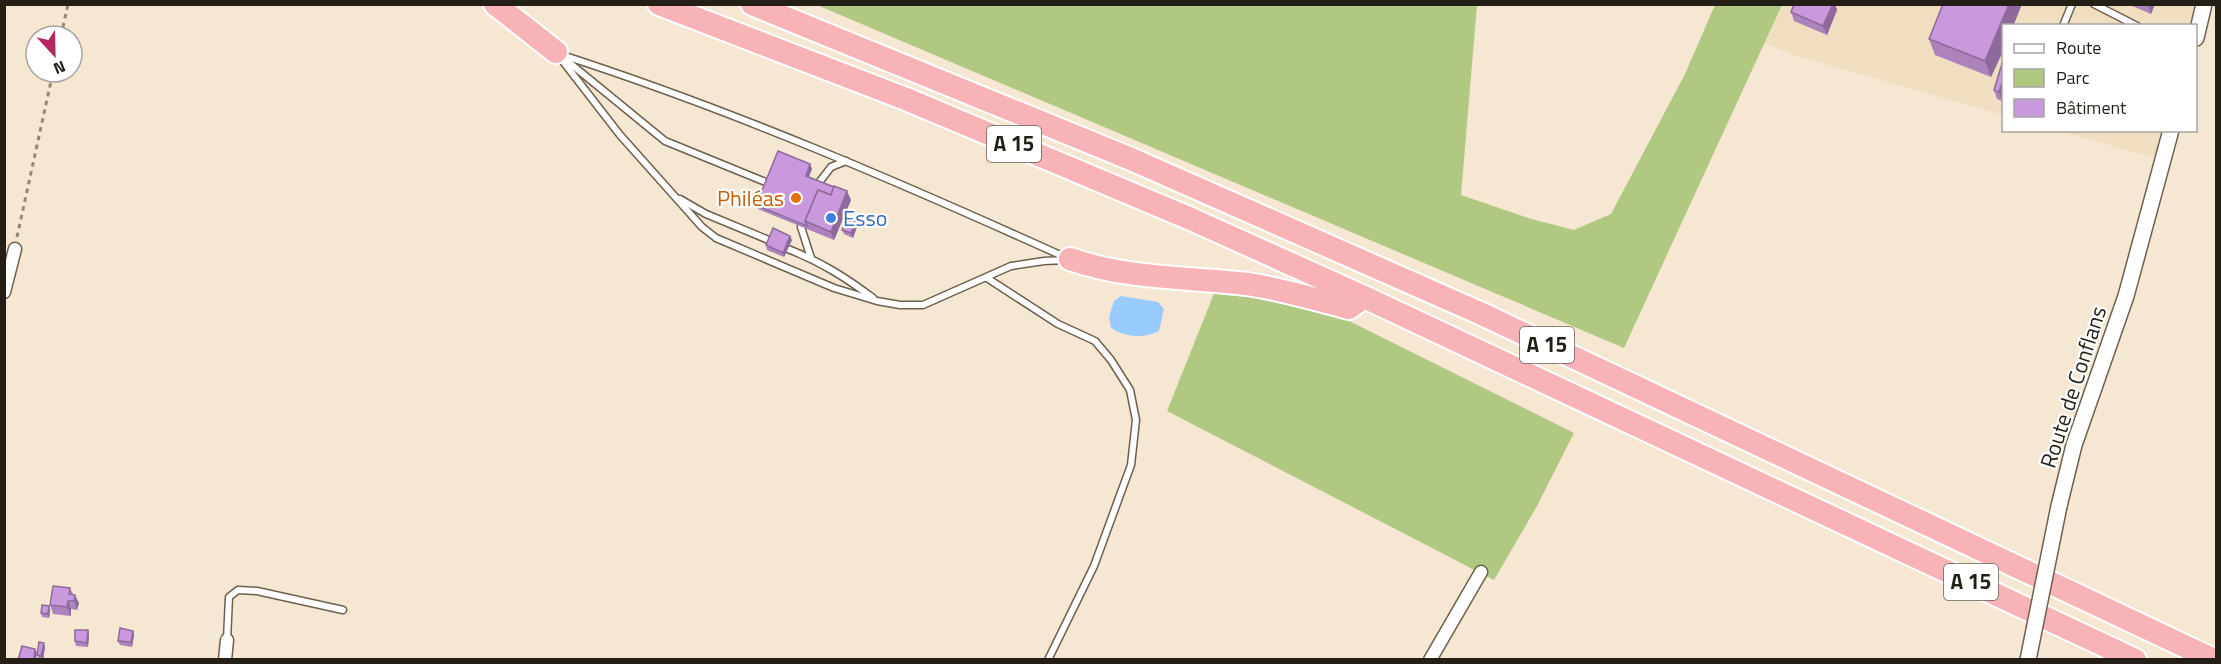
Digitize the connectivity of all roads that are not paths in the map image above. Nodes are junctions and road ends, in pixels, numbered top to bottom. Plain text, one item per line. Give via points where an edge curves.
1 (495, 4) edge
2 (659, 4) edge
3 (752, 4) edge
4 (2072, 4) edge
5 (2094, 4) edge
6 (2204, 4) edge
7 (2064, 24) edge
8 (2133, 24) edge
9 (2197, 34) edge
10 (556, 52) junction
11 (2170, 132) edge
12 (846, 161) junction
13 (768, 183) edge
14 (818, 184) edge
15 (674, 196) junction
16 (801, 227) edge
17 (771, 241) edge
18 (15, 249) road end
19 (788, 249) edge
20 (811, 258) junction
21 (1070, 260) junction
22 (987, 278) junction
23 (4, 292) edge
24 (1364, 297) junction
25 (877, 302) junction
26 (1481, 573) dead end
27 (343, 610) dead end
28 (227, 640) joint
29 (225, 660) edge
30 (1048, 660) edge
31 (1430, 660) edge
32 (2028, 660) edge
33 (2135, 660) edge
34 (2214, 660) edge

1 - 10 highway
2 - 24 highway, A 15 via 906,99
3 - 34 highway, A 15 via 1131,159 1471,309
4 - 7 lane
5 - 8 lane
6 - 9 street
10 - 12 lane via 669,90
10 - 13 lane via 664,141
10 - 15 lane via 620,135
11 - 32 street, Route de Conflans, bridge via 2126,296 2074,445
12 - 14 lane via 831,166
12 - 21 lane
15 - 17 lane
15 - 25 lane via 716,238
16 - 20 lane
18 - 23 street
19 - 20 lane
20 - 25 lane via 842,274
21 - 22 lane via 1011,266
21 - 24 highway via 1112,272 1295,293 1349,308
22 - 25 lane via 923,305
22 - 30 lane via 1058,324 1095,341 1130,390 1136,420 1131,465 1094,566
24 - 33 highway, A 15
26 - 31 street
27 - 28 lane via 238,590 229,597
28 - 29 street

